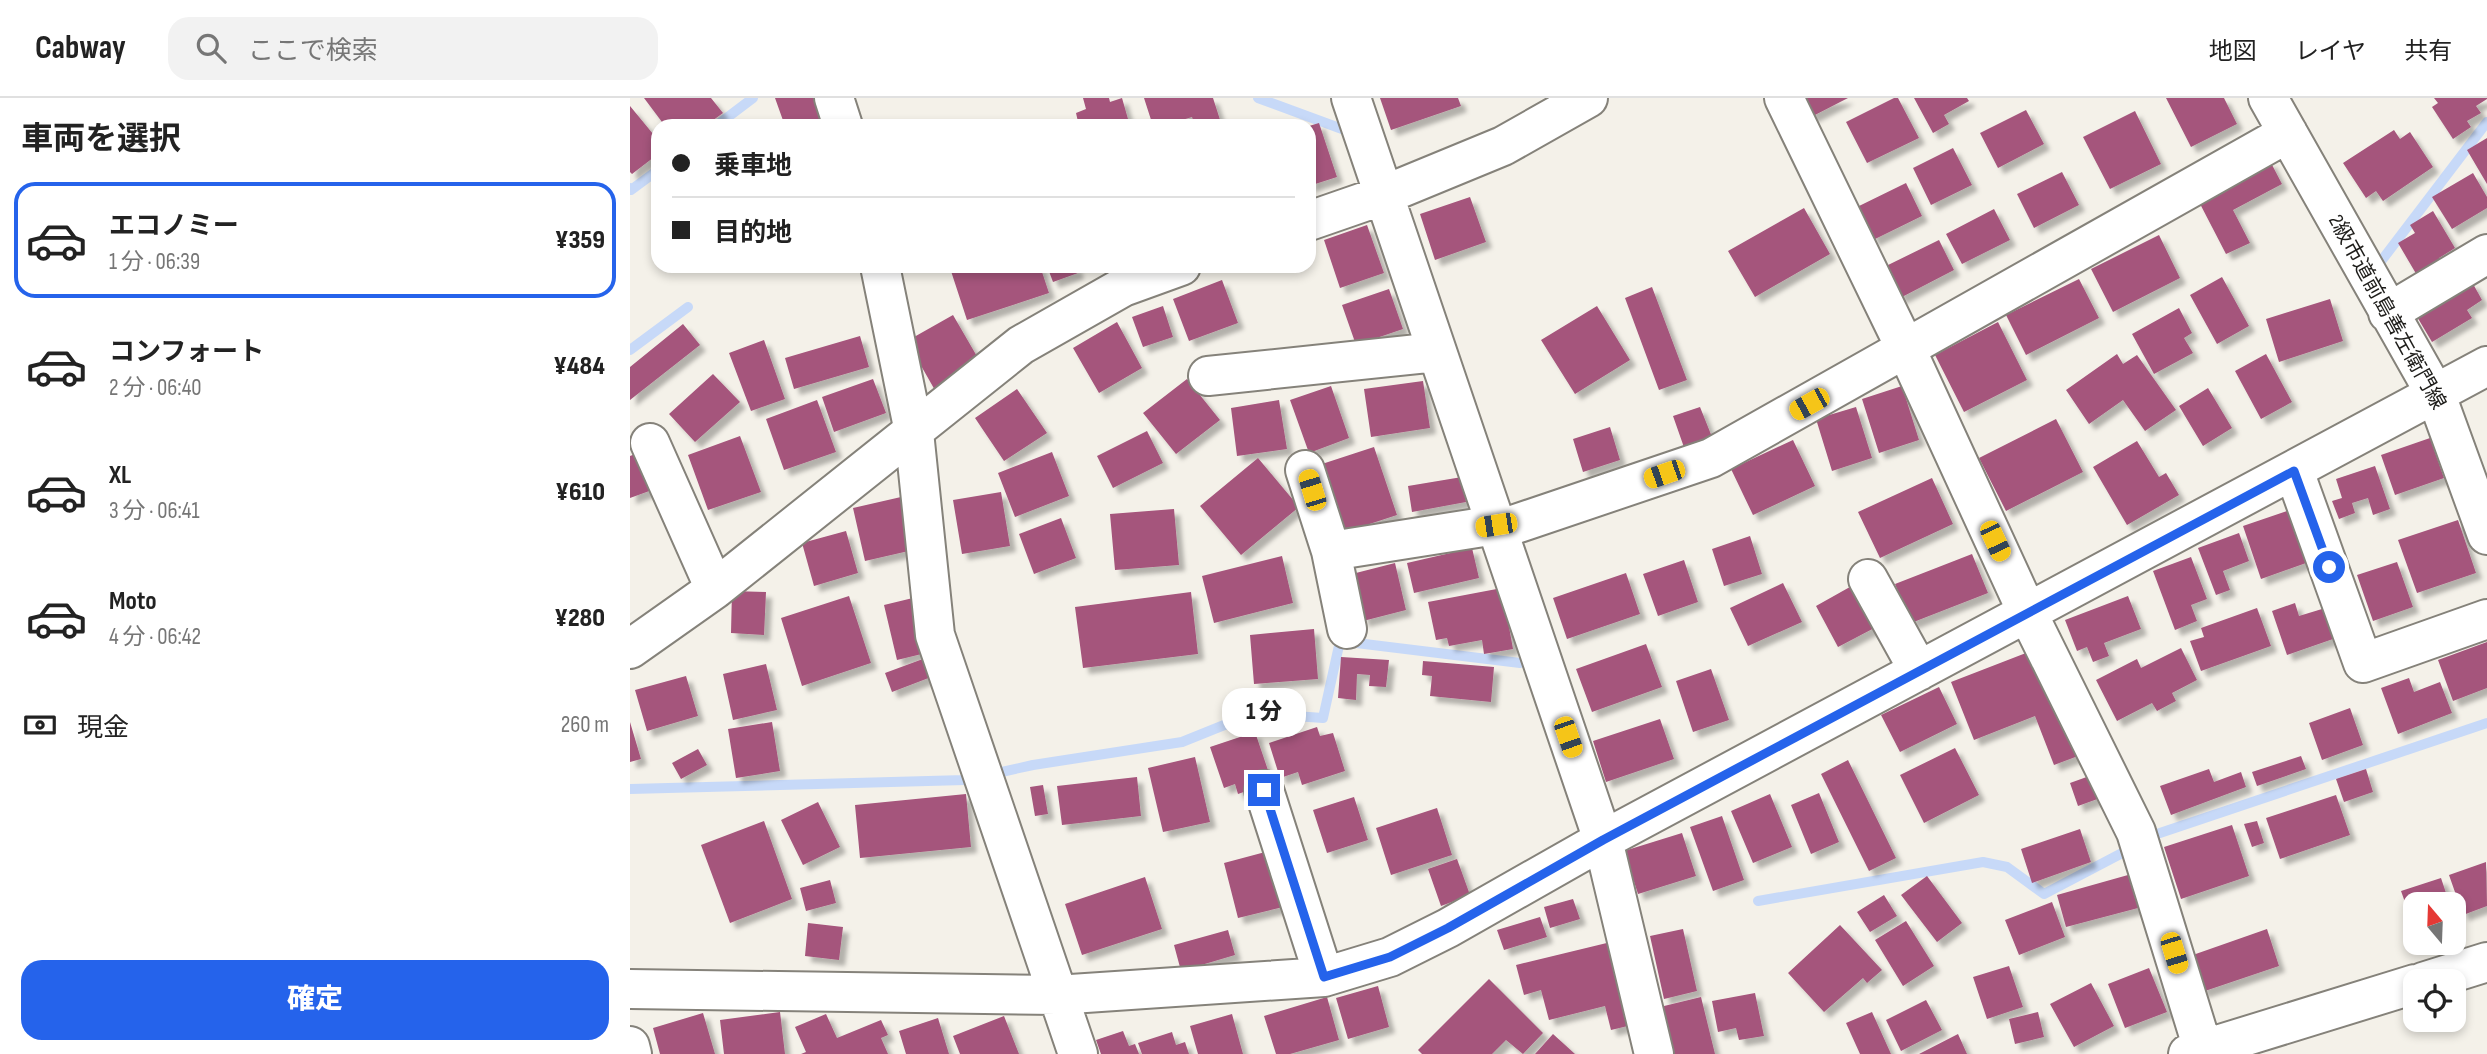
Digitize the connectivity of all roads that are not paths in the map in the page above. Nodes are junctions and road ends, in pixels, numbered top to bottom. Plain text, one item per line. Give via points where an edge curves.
1 (834, 98) edge
2 (1351, 98) edge
3 (1588, 98) edge
4 (1784, 98) edge
5 (2268, 98) edge
6 (841, 119) edge
7 (2288, 133) junction
8 (1384, 195) junction
9 (1316, 218) edge
10 (2487, 254) edge
11 (881, 273) edge
12 (1162, 273) edge
13 (2388, 313) junction
14 (1906, 349) junction
15 (1437, 352) junction
16 (2487, 366) edge
17 (1208, 376) dead end
18 (2435, 395) junction
19 (914, 432) junction
20 (650, 443) dead end
21 (1305, 470) dead end
22 (2294, 471) junction
23 (1497, 528) junction
24 (2487, 535) edge
25 (1331, 551) junction
26 (1868, 579) dead end
27 (715, 589) junction
28 (2028, 614) junction
29 (2487, 620) edge
30 (1347, 629) dead end
31 (630, 649) edge
32 (1919, 671) junction
33 (1264, 790) dead end
34 (1603, 840) junction
35 (2487, 962) edge
36 (2465, 969) edge
37 (1324, 977) junction
38 (2403, 988) edge
39 (630, 989) edge
40 (1056, 995) junction
41 (630, 1046) edge
42 (2196, 1052) edge
43 (632, 1054) edge
44 (1078, 1054) edge
45 (1654, 1054) edge

1 - 6 street
2 - 8 street
3 - 8 street via 1503,146
4 - 14 street
5 - 7 street, 2級市道前島善左衛門線
7 - 13 street, 2級市道前島善左衛門線
7 - 14 street
8 - 9 street
8 - 15 street
10 - 13 street
11 - 19 street
12 - 19 street via 1124,287 1021,345
13 - 18 street, 2級市道前島善左衛門線
14 - 23 street via 1711,458
14 - 28 street
15 - 17 street
15 - 23 street
16 - 18 street
18 - 22 street
18 - 24 street, 2級市道前島善左衛門線
19 - 27 street
19 - 40 street via 936,635
20 - 27 street
21 - 25 street
22 - 28 street
22 - 29 street via 2363,663
23 - 25 street
23 - 34 street
25 - 30 street
26 - 32 street
27 - 31 street
28 - 32 street
28 - 42 street via 2136,832
32 - 34 street
33 - 37 street
34 - 37 street via 1390,957
34 - 45 street
35 - 36 street
37 - 40 street
38 - 42 street
39 - 40 street
40 - 44 street
41 - 43 street

